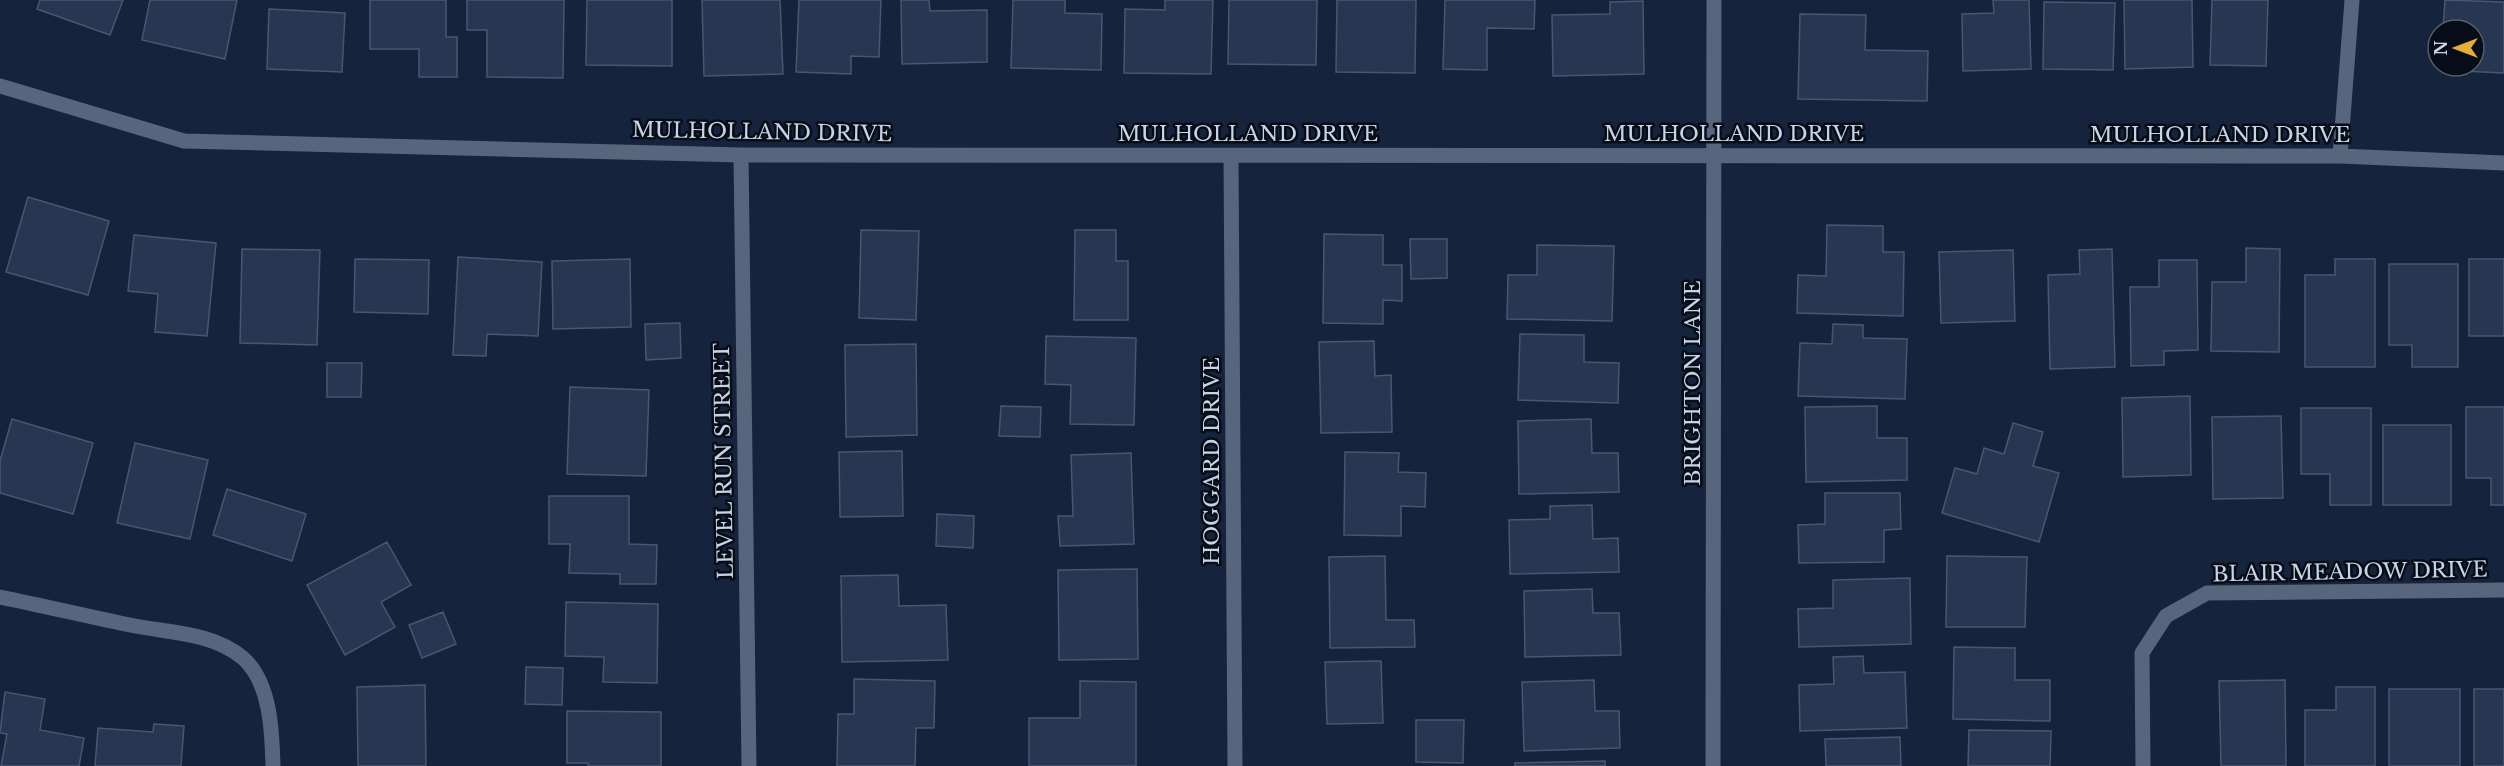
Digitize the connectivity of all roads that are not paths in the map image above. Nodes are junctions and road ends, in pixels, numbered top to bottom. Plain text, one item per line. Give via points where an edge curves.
1 (1714, 0) edge
2 (2352, 0) edge
3 (0, 86) edge
4 (1715, 154) junction
5 (741, 155) junction
6 (1231, 155) junction
7 (2340, 156) junction
8 (2504, 163) edge
9 (2504, 590) edge
10 (0, 597) edge
11 (273, 766) edge
12 (748, 766) edge
13 (1235, 766) edge
14 (1713, 766) edge
15 (2143, 766) edge

1 - 4 street, BRIGHTON LANE
2 - 7 street
3 - 5 street, MULHOLLAND DRIVE via 184,141
4 - 6 street, MULHOLLAND DRIVE
4 - 7 street, MULHOLLAND DRIVE
4 - 14 street, BRIGHTON LANE
5 - 6 street, MULHOLLAND DRIVE
5 - 12 street, LEVEL RUN STREET
6 - 13 street, HOGGARD DRIVE
7 - 8 street, MULHOLLAND DRIVE
9 - 15 street, BLAIR MEADOW DRIVE via 2207,593 2166,616 2142,653
10 - 11 street via 207,638 244,659 264,690 272,726

